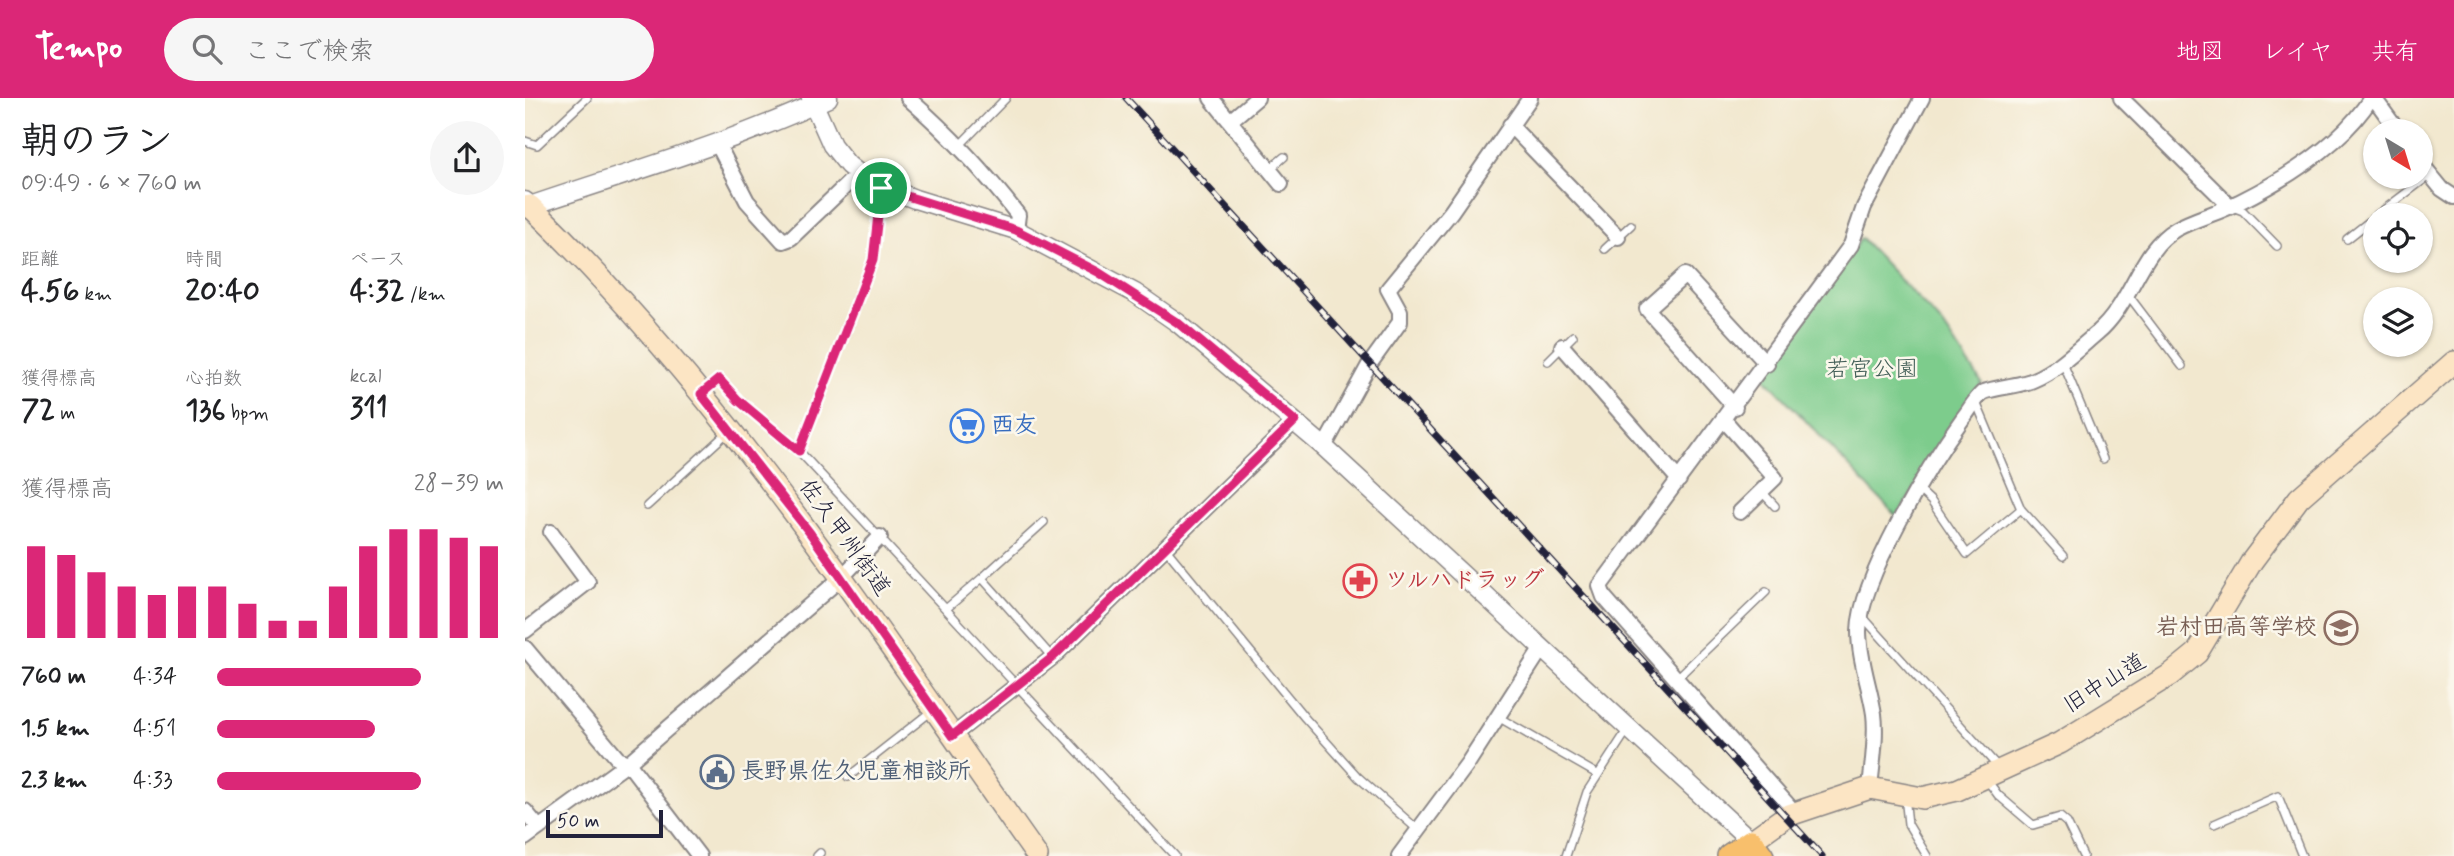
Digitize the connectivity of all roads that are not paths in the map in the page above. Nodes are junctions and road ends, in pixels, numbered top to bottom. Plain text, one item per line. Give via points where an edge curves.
1 (587, 98) edge
2 (908, 98) edge
3 (1006, 98) edge
4 (1211, 98) edge
5 (1258, 98) edge
6 (1922, 98) edge
7 (2121, 98) edge
8 (2372, 98) edge
9 (1528, 99) edge
10 (817, 100) edge
11 (2389, 119) edge
12 (1230, 121) junction
13 (1510, 125) junction
14 (525, 141) edge
15 (717, 143) junction
16 (960, 145) junction
17 (1284, 157) dead end
18 (1270, 169) junction
19 (857, 174) junction
20 (2433, 178) edge
21 (1281, 184) dead end
22 (881, 188) junction
23 (2412, 189) edge
24 (2454, 197) edge
25 (2393, 203) edge
26 (526, 206) edge
27 (2230, 206) junction
28 (1630, 225) dead end
29 (2363, 226) edge
30 (1016, 230) junction
31 (1618, 237) junction
32 (2347, 239) dead end
33 (2277, 246) dead end
34 (1605, 249) dead end
35 (2129, 296) junction
36 (1568, 341) joint
37 (1548, 361) dead end
38 (2063, 362) junction
39 (2454, 362) edge
40 (1767, 364) junction
41 (2182, 366) dead end
42 (701, 394) junction
43 (1976, 402) junction
44 (1735, 407) junction
45 (1295, 421) junction
46 (1725, 421) junction
47 (731, 429) junction
48 (1324, 447) junction
49 (799, 451) junction
50 (2103, 459) dead end
51 (1679, 480) junction
52 (1918, 489) junction
53 (1762, 492) junction
54 (647, 506) dead end
55 (1775, 506) dead end
56 (2021, 509) junction
57 (1740, 512) dead end
58 (1044, 522) dead end
59 (551, 532) dead end
60 (880, 537) junction
61 (1165, 548) junction
62 (2063, 556) dead end
63 (841, 578) junction
64 (982, 578) junction
65 (1766, 592) dead end
66 (947, 608) junction
67 (1861, 615) junction
68 (525, 631) edge
69 (525, 648) edge
70 (1542, 648) junction
71 (1053, 657) junction
72 (1675, 679) junction
73 (1019, 685) junction
74 (934, 710) junction
75 (1498, 717) junction
76 (1629, 727) junction
77 (952, 736) junction
78 (628, 763) junction
79 (1597, 774) junction
80 (1994, 775) junction
81 (848, 777) dead end
82 (1870, 788) junction
83 (1905, 795) junction
84 (525, 811) edge
85 (1795, 813) junction
86 (2214, 824) dead end
87 (539, 828) junction
88 (1417, 829) junction
89 (525, 838) edge
90 (1756, 848) edge
91 (699, 856) edge
92 (1037, 856) edge
93 (1175, 856) edge
94 (1399, 856) edge
95 (1566, 856) edge
96 (1729, 856) edge
97 (1927, 856) edge
98 (2083, 856) edge
99 (2302, 856) edge

1 - 14 lane via 537,145
2 - 16 street
3 - 16 lane
4 - 12 street
5 - 12 street
6 - 40 street via 1864,207 1851,245
7 - 27 street
8 - 11 street
8 - 27 street via 2321,148
9 - 13 street
10 - 15 street
10 - 19 street via 827,136
12 - 18 street
13 - 31 street
13 - 48 street via 1451,212 1388,289 1400,311 1400,323 1369,365
15 - 19 street via 747,201 783,241
15 - 26 street
16 - 30 street via 1018,215
17 - 18 lane
18 - 21 street
19 - 22 street
20 - 24 street
22 - 30 street
22 - 49 lane via 869,272
23 - 25 lane
26 - 42 main road, 佐久甲州街道 via 570,246
27 - 33 lane via 2243,211
27 - 35 street via 2163,237 2151,250
28 - 31 lane
29 - 32 lane
30 - 45 street via 1156,308
31 - 34 lane
35 - 38 street via 2112,319
35 - 41 lane
36 - 37 lane
36 - 51 street
38 - 43 street via 2034,380 1983,392
38 - 50 lane
39 - 80 main road, 旧中山道 via 2299,498 2187,662 2089,726
40 - 44 street
40 - 44 street via 1685,275 1647,309
42 - 47 main road, 佐久甲州街道
42 - 49 lane via 719,379
43 - 52 street
43 - 56 lane
44 - 46 street
45 - 48 street
45 - 61 street
46 - 51 street
46 - 53 street via 1775,478
47 - 54 lane
47 - 63 main road, 佐久甲州街道
48 - 70 street
49 - 60 lane
51 - 72 street via 1600,586 1604,597
52 - 56 lane via 1967,554
52 - 67 street via 1867,593
53 - 55 lane
53 - 57 street
56 - 62 lane
58 - 64 lane
59 - 68 street via 588,582
60 - 63 street
60 - 66 lane
61 - 71 street
61 - 88 lane via 1305,719 1358,776
63 - 74 main road, 佐久甲州街道
63 - 78 street
64 - 66 lane
64 - 71 lane
65 - 72 lane
66 - 73 lane
67 - 80 lane
67 - 82 street via 1859,632 1874,717
69 - 78 street via 618,759
70 - 75 street
70 - 76 street
71 - 73 street
72 - 85 street
73 - 77 street
73 - 93 lane
74 - 77 main road, 佐久甲州街道
74 - 81 lane
75 - 79 lane
75 - 88 street
76 - 79 lane
76 - 90 street
77 - 92 main road, 佐久甲州街道
78 - 87 street
78 - 91 street
79 - 95 lane
80 - 83 main road, 旧中山道 via 1937,796
80 - 98 lane via 1998,795 2033,825 2060,817 2067,823
82 - 83 main road, 旧中山道
82 - 85 main road, 旧中山道
83 - 97 lane via 1908,824
84 - 87 street
85 - 90 main road, 旧中山道
86 - 99 lane via 2279,796
87 - 89 street
88 - 94 street
90 - 96 main road

